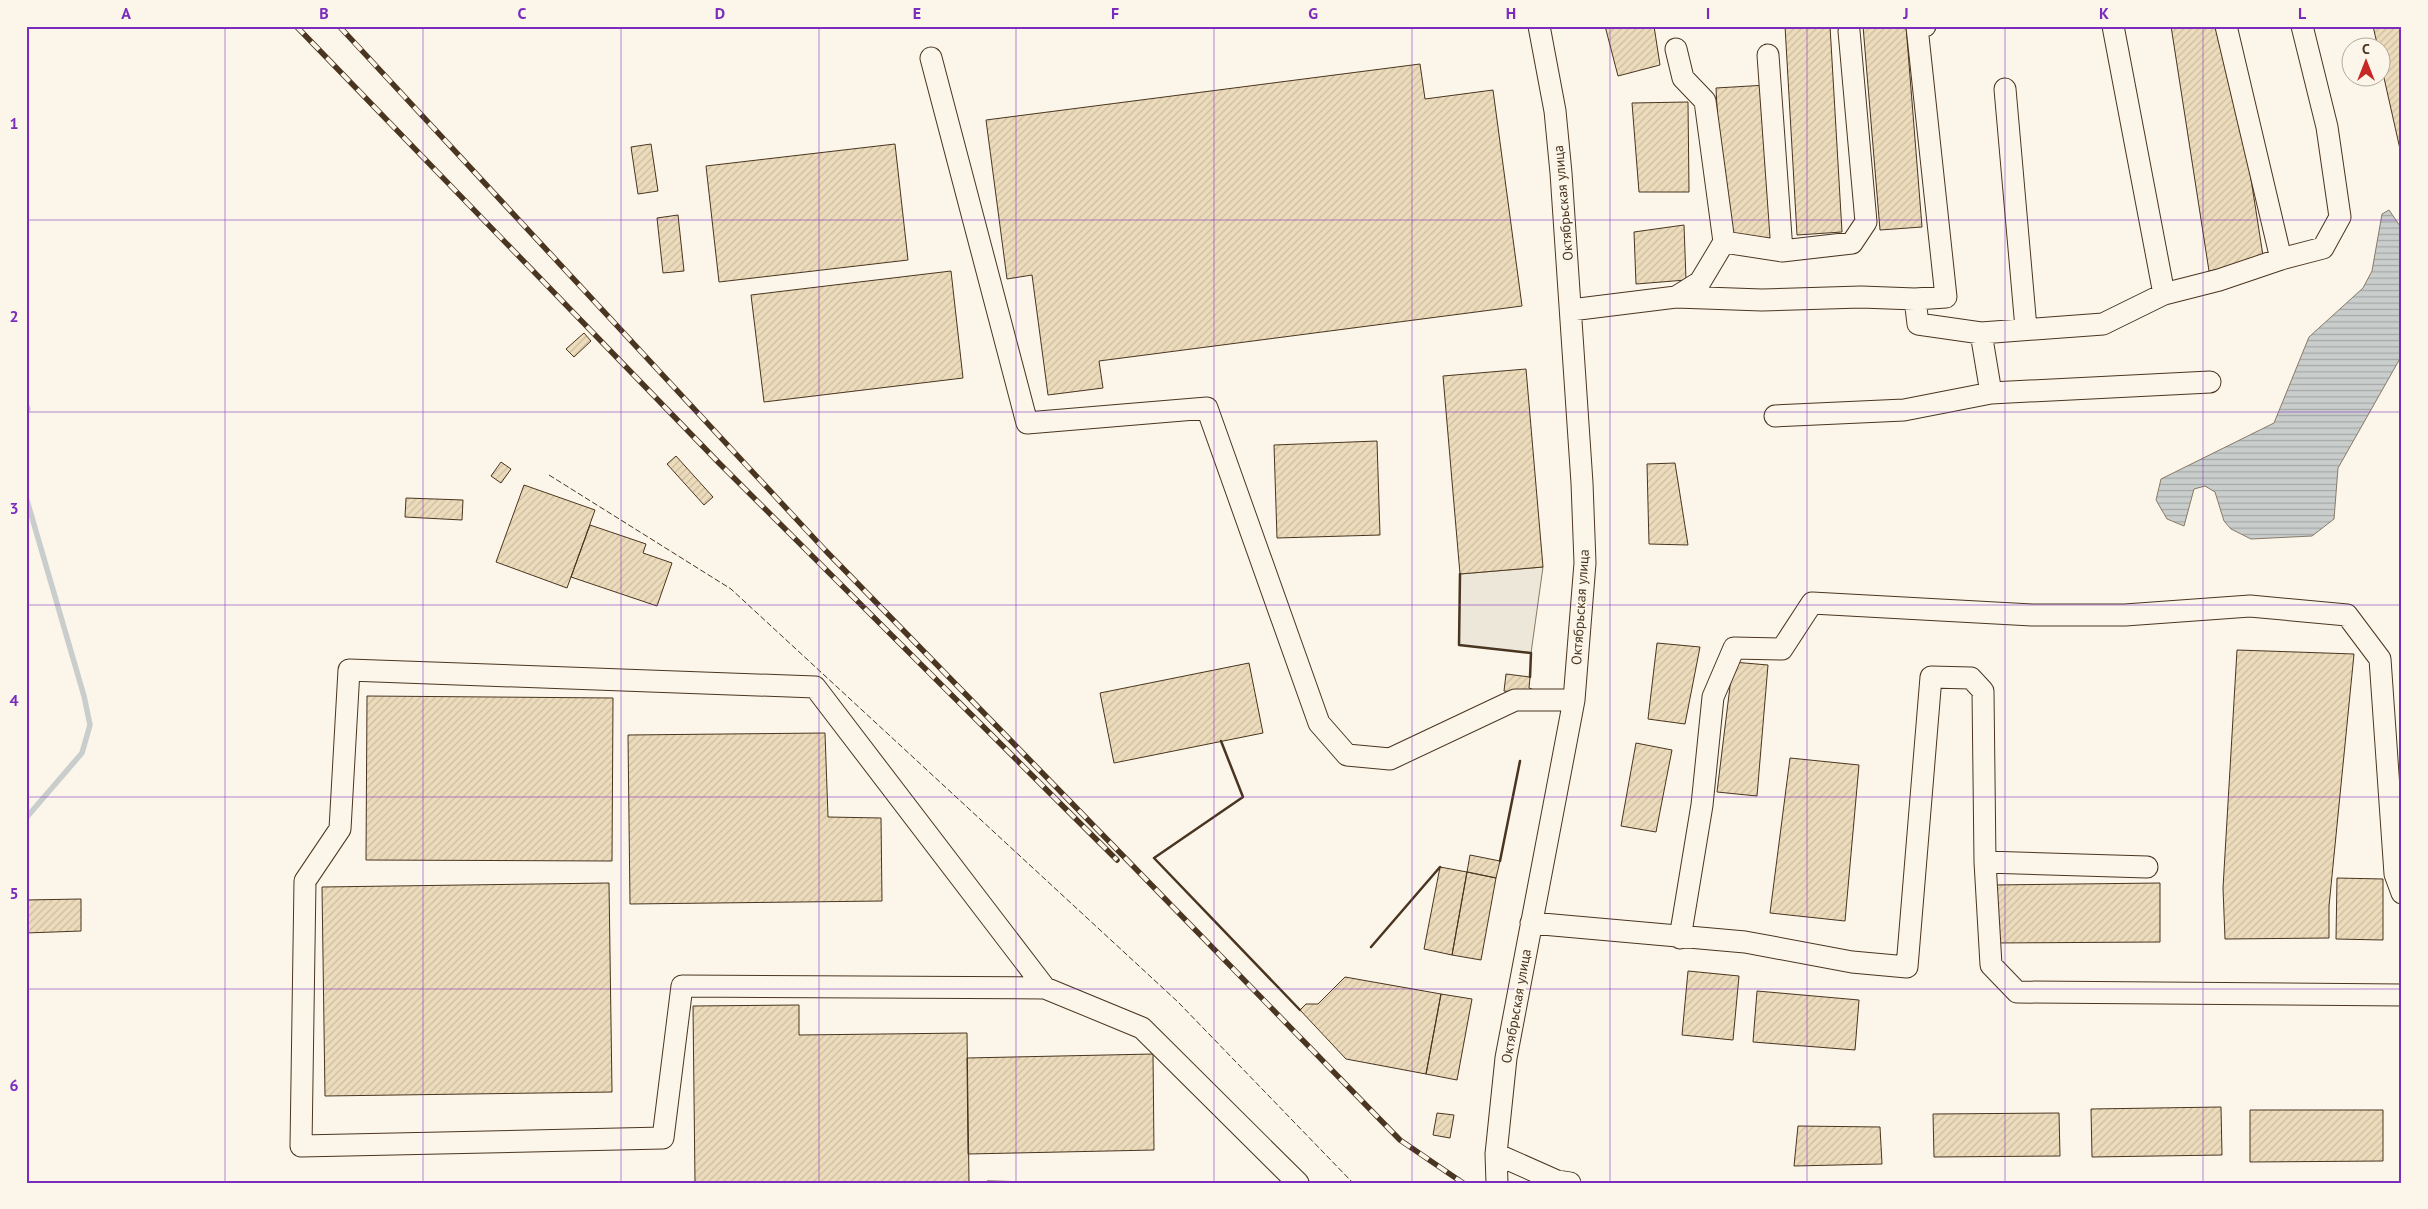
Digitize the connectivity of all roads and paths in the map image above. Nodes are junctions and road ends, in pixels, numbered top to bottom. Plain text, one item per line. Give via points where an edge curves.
1 (1539, 26) edge
2 (2113, 26) edge
3 (2226, 26) edge
4 (2302, 26) edge
5 (1919, 27) edge
6 (1849, 30) dead end
7 (1676, 49) dead end
8 (1768, 55) dead end
9 (931, 58) dead end
10 (2005, 89) dead end
11 (1724, 242) junction
12 (1782, 251) junction
13 (2281, 259) junction
14 (2164, 294) junction
15 (1676, 297) junction
16 (1915, 299) junction
17 (1571, 310) junction
18 (2026, 328) junction
19 (1982, 333) junction
20 (2210, 382) dead end
21 (1991, 393) junction
22 (1774, 416) dead end
23 (1574, 700) junction
24 (1984, 862) junction
25 (2147, 867) dead end
26 (2402, 893) edge
27 (1531, 923) junction
28 (1680, 938) junction
29 (1045, 988) junction
30 (2402, 995) edge
31 (1496, 1154) junction
32 (1298, 1183) edge
33 (1496, 1183) edge
34 (1570, 1183) edge

1 - 17 street, Октябрьская улица via 1555,111
2 - 14 street
3 - 13 street
4 - 13 street via 2327,128 2340,217 2323,248
5 - 16 street via 1946,297
6 - 12 street via 1866,222 1852,243
7 - 11 street via 1684,78 1705,101
8 - 12 street
9 - 23 street via 1027,423 1207,408 1319,723 1347,756 1390,759 1515,700
10 - 18 street
11 - 12 street
11 - 15 street via 1700,282
13 - 14 street
14 - 18 street via 2103,324
15 - 16 street
15 - 17 street
16 - 19 street via 1918,324
17 - 23 street, Октябрьская улица via 1585,563
18 - 19 street
19 - 21 street
20 - 21 street
21 - 22 street via 1904,410
23 - 27 street, Октябрьская улица
24 - 25 street
24 - 28 street via 1983,691 1971,678 1930,677 1907,967 1852,962 1745,942
24 - 30 street via 1991,965 2017,992
26 - 28 street via 2395,874 2380,658 2348,615 2250,606 2125,615 2032,615 1812,603 1782,649 1734,648 1713,697 1702,805
27 - 28 street
27 - 31 street, Октябрьская улица via 1506,1058
29 - 29 street via 682,986 663,1138 301,1146 304,881 340,829 349,670 815,687
29 - 32 street via 1142,1028
31 - 33 street, Октябрьская улица
31 - 34 street via 1557,1181

